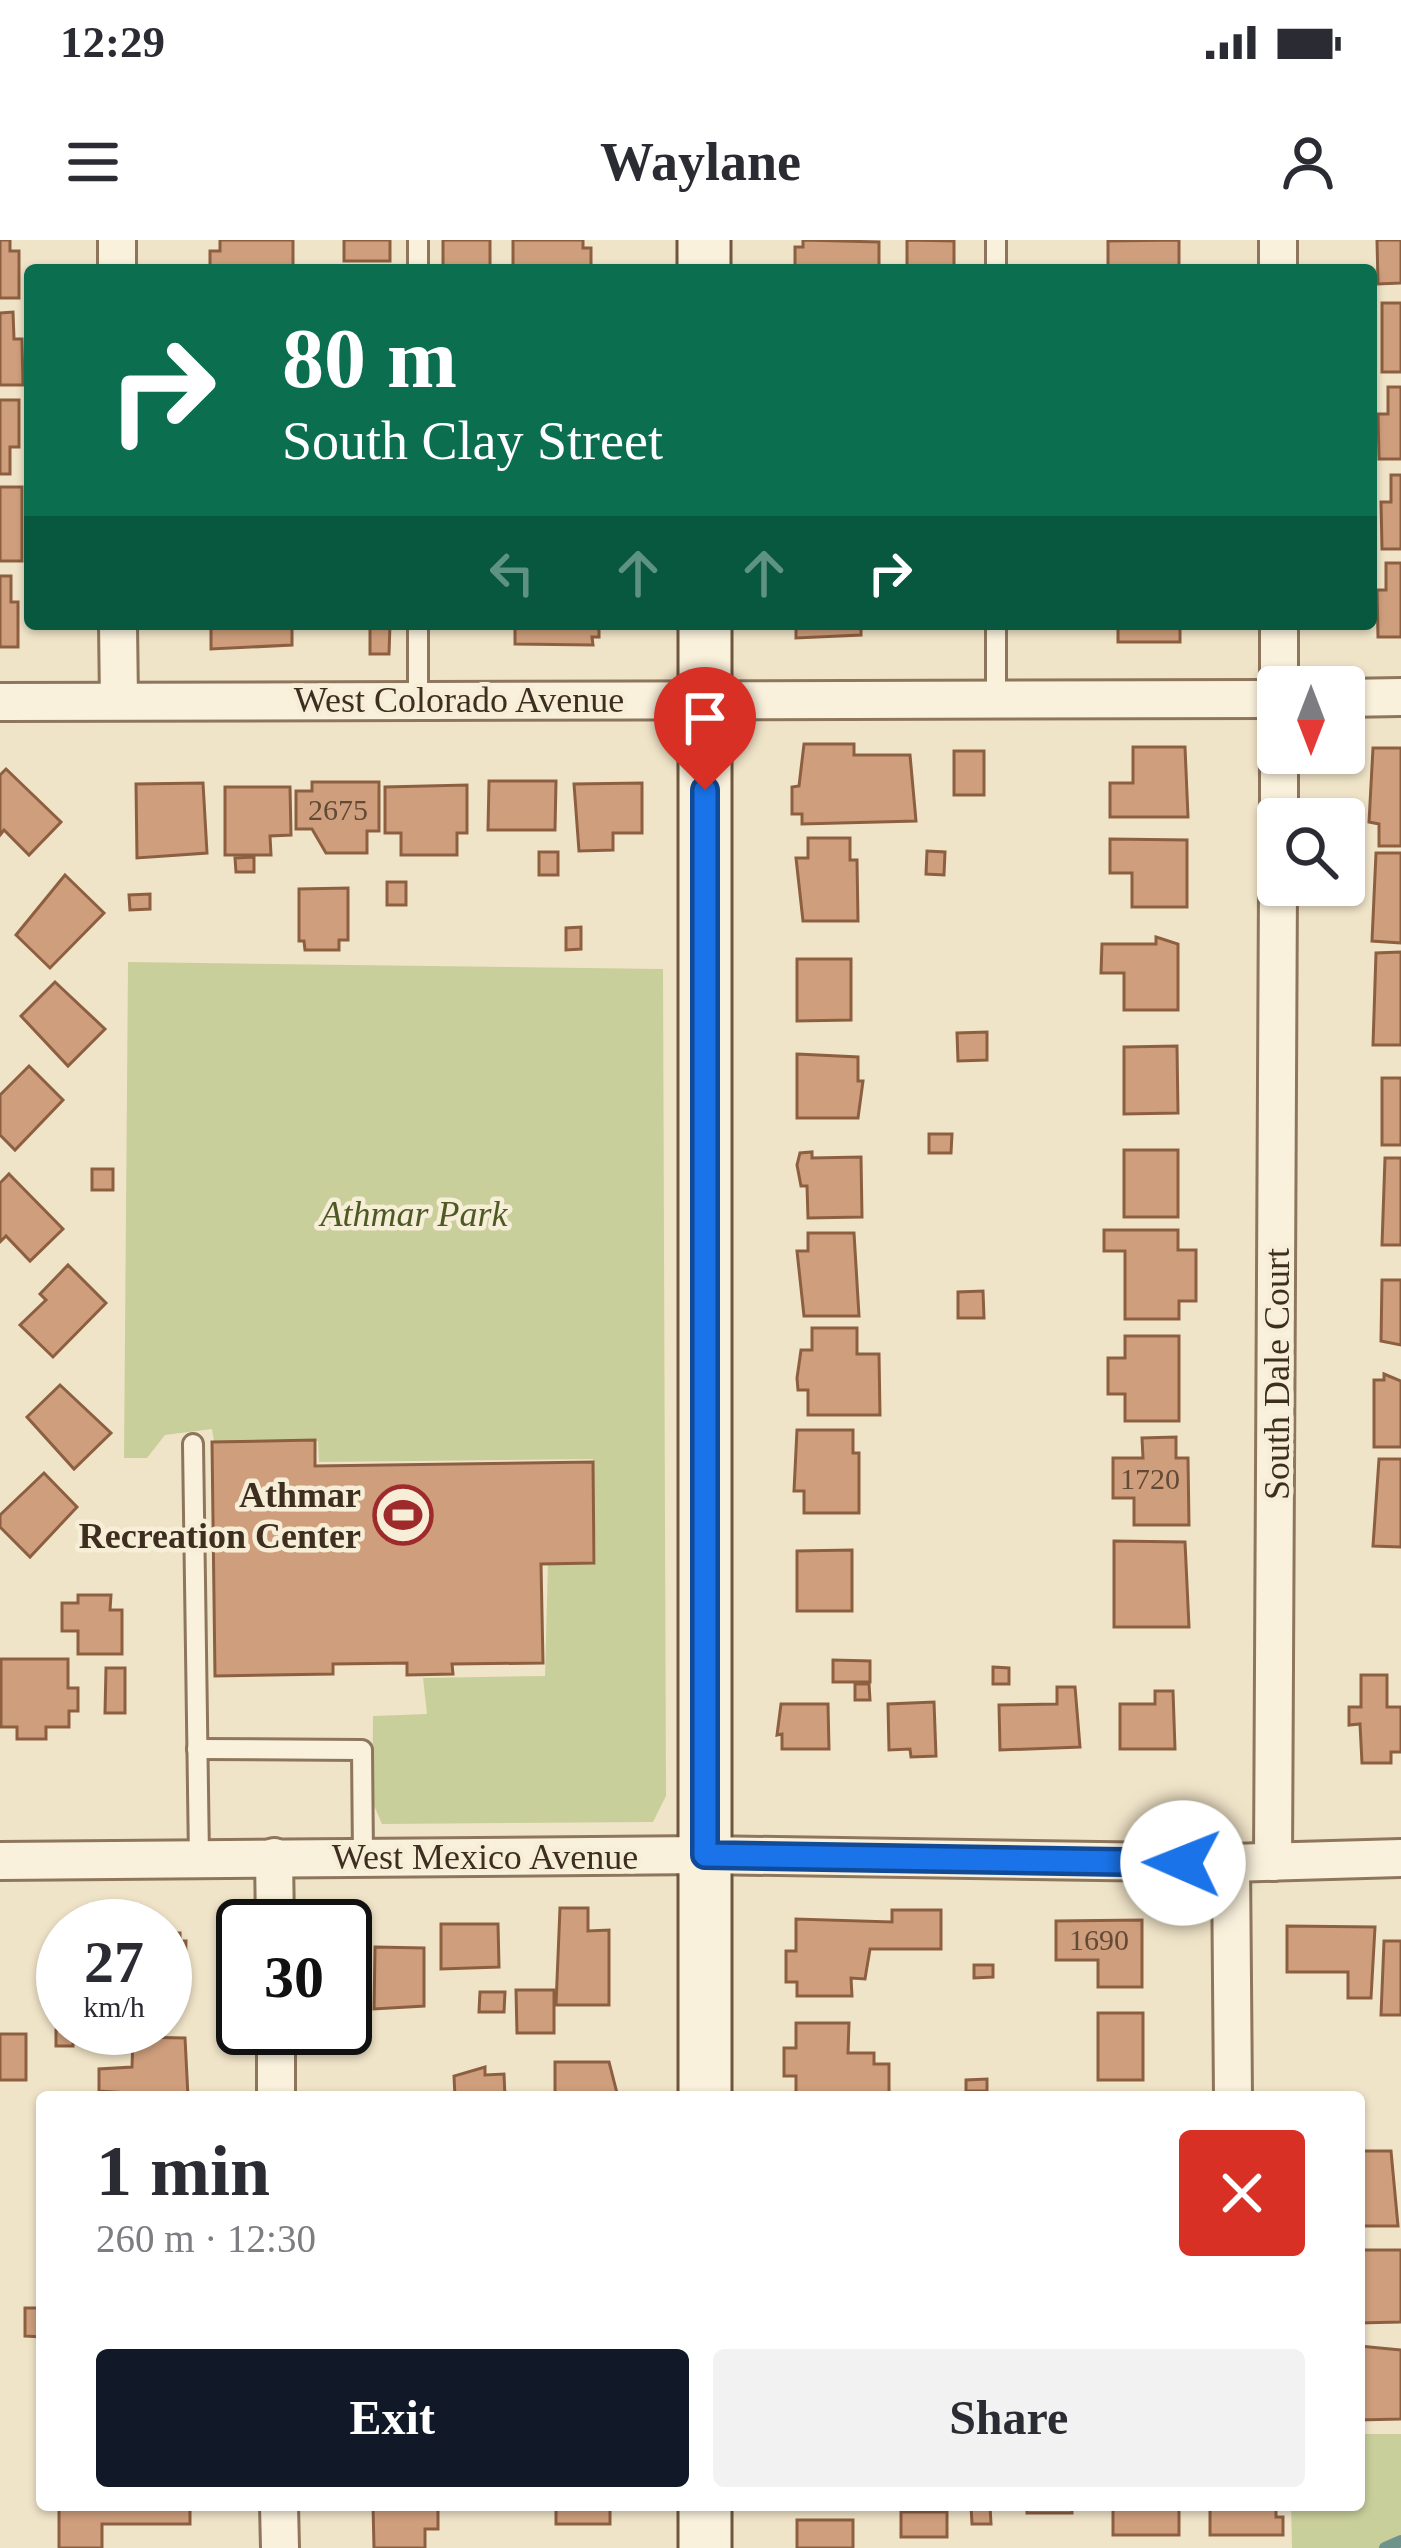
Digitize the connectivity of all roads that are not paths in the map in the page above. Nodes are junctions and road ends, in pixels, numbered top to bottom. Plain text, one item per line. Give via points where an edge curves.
1 (118, 630) edge
2 (418, 630) edge
3 (705, 630) edge
4 (996, 630) edge
5 (1279, 630) edge
6 (1279, 666) edge
7 (1401, 697) edge
8 (705, 698) junction
9 (1365, 698) edge
10 (418, 699) junction
11 (996, 699) junction
12 (1257, 699) edge
13 (118, 700) junction
14 (0, 702) edge
15 (1278, 906) edge
16 (193, 1444) dead end
17 (197, 1749) junction
18 (705, 1855) junction
19 (363, 1856) junction
20 (274, 1857) junction
21 (200, 1858) junction
22 (1401, 1858) edge
23 (0, 1861) edge
24 (1273, 1862) junction
25 (1231, 1863) junction
26 (275, 1899) edge
27 (276, 2055) edge
28 (276, 2091) edge
29 (705, 2091) edge
30 (1233, 2091) edge
31 (279, 2511) edge
32 (705, 2511) edge
33 (280, 2548) edge
34 (705, 2548) edge

1 - 13 street
2 - 10 lane
3 - 8 street
4 - 11 lane
5 - 6 street
7 - 9 street
8 - 10 street, West Colorado Avenue
8 - 11 street, West Colorado Avenue
8 - 18 street
10 - 13 street, West Colorado Avenue
11 - 12 street, West Colorado Avenue
13 - 14 street, West Colorado Avenue
15 - 24 street, South Dale Court
16 - 17 lane
17 - 19 lane via 362,1750
17 - 21 lane
18 - 19 street, West Mexico Avenue
18 - 25 street, West Mexico Avenue
18 - 29 street
19 - 20 street, West Mexico Avenue
20 - 21 street, West Mexico Avenue
20 - 26 street
21 - 23 street, West Mexico Avenue
22 - 24 street, West Mexico Avenue
24 - 25 street, West Mexico Avenue
25 - 30 street
27 - 28 street
31 - 33 street
32 - 34 street

